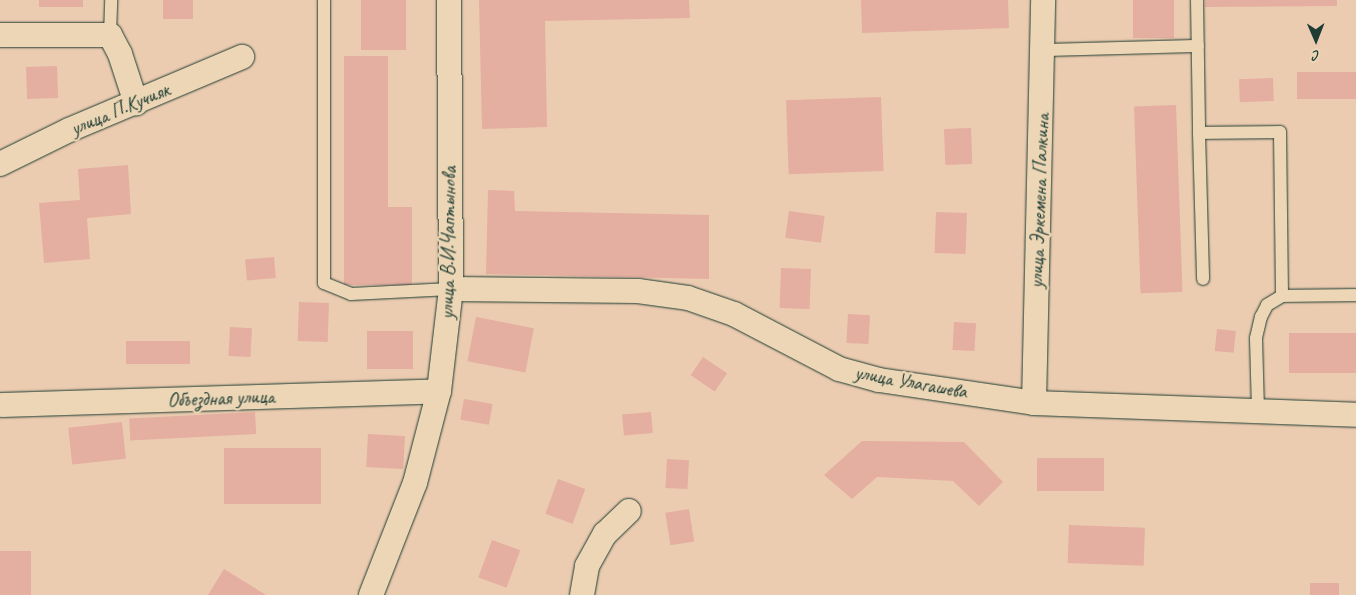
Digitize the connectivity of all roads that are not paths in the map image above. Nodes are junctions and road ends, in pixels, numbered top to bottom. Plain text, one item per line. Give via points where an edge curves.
1 (111, 0) edge
2 (324, 0) edge
3 (449, 0) edge
4 (1043, 0) edge
5 (1197, 0) edge
6 (0, 35) edge
7 (110, 35) junction
8 (1198, 46) junction
9 (1043, 50) junction
10 (242, 57) dead end
11 (136, 103) junction
12 (1199, 133) junction
13 (0, 164) edge
14 (1203, 278) dead end
15 (451, 289) junction
16 (1356, 295) edge
17 (1282, 296) junction
18 (439, 391) junction
19 (1034, 403) junction
20 (1, 405) edge
21 (1258, 410) junction
22 (1356, 415) edge
23 (630, 510) dead end
24 (371, 595) edge
25 (582, 595) edge

1 - 7 lane
2 - 15 lane via 324,283 351,294
3 - 15 street, улица В.И.Чаптынова
4 - 9 street, улица Эркемена Палкина
5 - 8 lane
6 - 7 street
7 - 11 street via 120,54
8 - 9 lane
8 - 12 lane
9 - 19 street, улица Эркемена Палкина
10 - 11 street, улица П.Кучияк
11 - 13 street, улица П.Кучияк
12 - 14 lane
12 - 17 lane via 1280,132
15 - 18 street, улица В.И.Чаптынова
15 - 19 street, улица Улагашева via 638,291 688,298 734,314 839,369 879,380
16 - 17 lane
17 - 21 lane via 1267,305 1256,338
18 - 20 street, Объездная улица
18 - 24 street, улица В.И.Чаптынова via 415,483
19 - 21 street, улица Улагашева
21 - 22 street, улица Улагашева
23 - 25 street via 605,534 587,566

